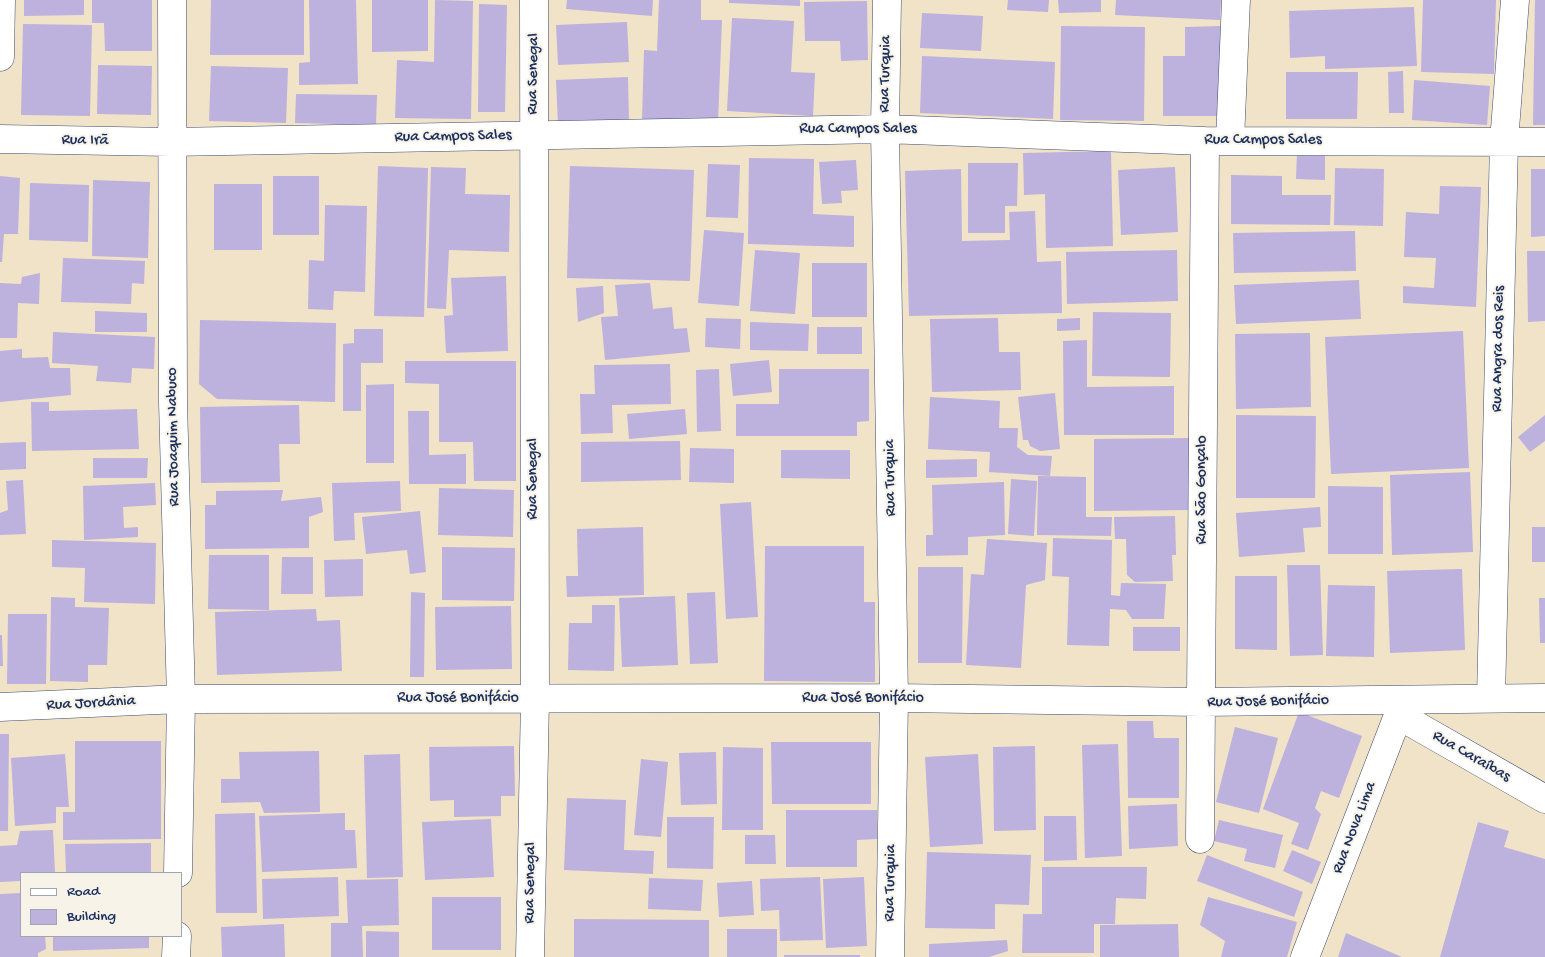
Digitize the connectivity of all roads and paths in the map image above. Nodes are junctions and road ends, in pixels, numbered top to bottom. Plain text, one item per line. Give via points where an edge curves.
1 (1, 0) edge
2 (172, 0) edge
3 (534, 0) edge
4 (887, 0) edge
5 (1236, 0) edge
6 (1515, 0) edge
7 (0, 57) edge
8 (885, 129) junction
9 (533, 136) junction
10 (0, 139) edge
11 (1218, 141) junction
12 (171, 142) junction
13 (1504, 142) junction
14 (1545, 142) edge
15 (894, 698) junction
16 (1491, 698) junction
17 (1545, 698) edge
18 (181, 699) junction
19 (534, 700) junction
20 (1202, 702) junction
21 (0, 707) edge
22 (1401, 707) junction
23 (1545, 799) edge
24 (1200, 839) dead end
25 (178, 872) edge
26 (177, 937) edge
27 (176, 957) edge
28 (530, 957) edge
29 (890, 957) edge
30 (1305, 957) edge

1 - 7 street
2 - 12 street, Rua Joaquim Nabuco
3 - 9 street, Rua Senegal
4 - 8 street, Rua Turquia
5 - 11 street, Rua São Gonçalo
6 - 13 street, Rua Angra dos Reis
8 - 9 street, Rua Campos Sales
8 - 11 street, Rua Campos Sales
8 - 15 street, Rua Turquia
9 - 12 street, Rua Campos Sales
9 - 19 street, Rua Senegal
10 - 12 street, Rua Irã
11 - 13 street, Rua Campos Sales
11 - 20 street, Rua São Gonçalo
12 - 18 street, Rua Joaquim Nabuco via 173,402
13 - 14 street, Rua Campos Sales
13 - 16 street, Rua Angra dos Reis
15 - 19 street, Rua José Bonifácio
15 - 20 street, Rua José Bonifácio
15 - 29 street, Rua Turquia
16 - 17 street, Rua José Bonifácio
16 - 22 street, Rua José Bonifácio
18 - 19 street, Rua José Bonifácio
18 - 21 street, Rua Jordânia
18 - 25 street, Rua Joaquim Nabuco
19 - 28 street, Rua Senegal
20 - 22 street, Rua José Bonifácio
20 - 24 street, Rua São Gonçalo
22 - 23 street, Rua Caraíbas
22 - 30 street, Rua Nova Lima
26 - 27 street

